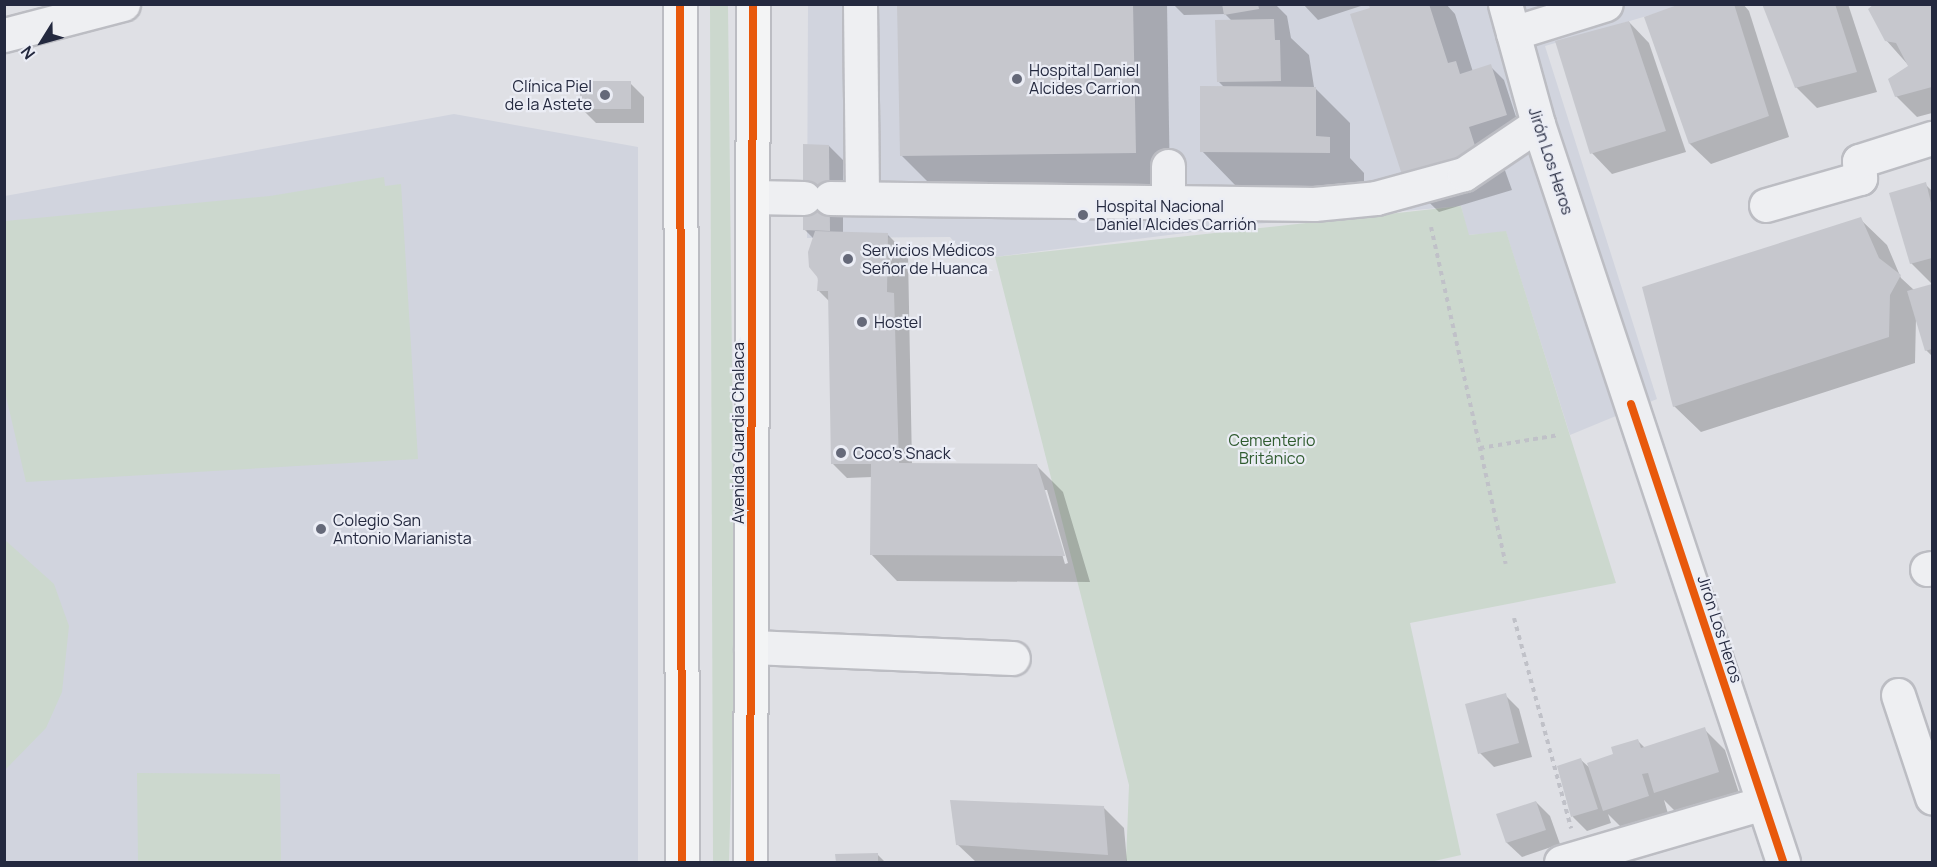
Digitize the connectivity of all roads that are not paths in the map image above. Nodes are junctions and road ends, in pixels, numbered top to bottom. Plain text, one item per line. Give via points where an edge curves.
1 (123, 4) edge
2 (680, 4) edge
3 (753, 4) edge
4 (860, 4) edge
5 (1606, 4) edge
6 (1509, 19) edge
7 (4, 35) edge
8 (1538, 124) junction
9 (1932, 138) edge
10 (1168, 166) dead end
11 (753, 197) junction
12 (862, 198) junction
13 (1168, 202) junction
14 (1767, 206) dead end
15 (751, 647) junction
16 (1013, 658) dead end
17 (1898, 695) dead end
18 (1932, 797) edge
19 (1763, 803) junction
20 (1570, 860) edge
21 (682, 862) edge
22 (750, 862) edge
23 (1783, 862) edge

1 - 7 street
2 - 21 main road
3 - 11 main road, Avenida Guardia Chalaca
4 - 12 street
5 - 6 street
6 - 8 street, Jirón Los Heros
8 - 13 street via 1464,174 1373,189 1314,204
8 - 19 street, Jirón Los Heros
9 - 14 street via 1859,162 1860,178
10 - 13 street
11 - 12 street
11 - 15 main road, Avenida Guardia Chalaca
12 - 13 street
15 - 16 street
15 - 22 main road, Avenida Guardia Chalaca
17 - 18 street
19 - 20 street
19 - 23 street, Jirón Los Heros

